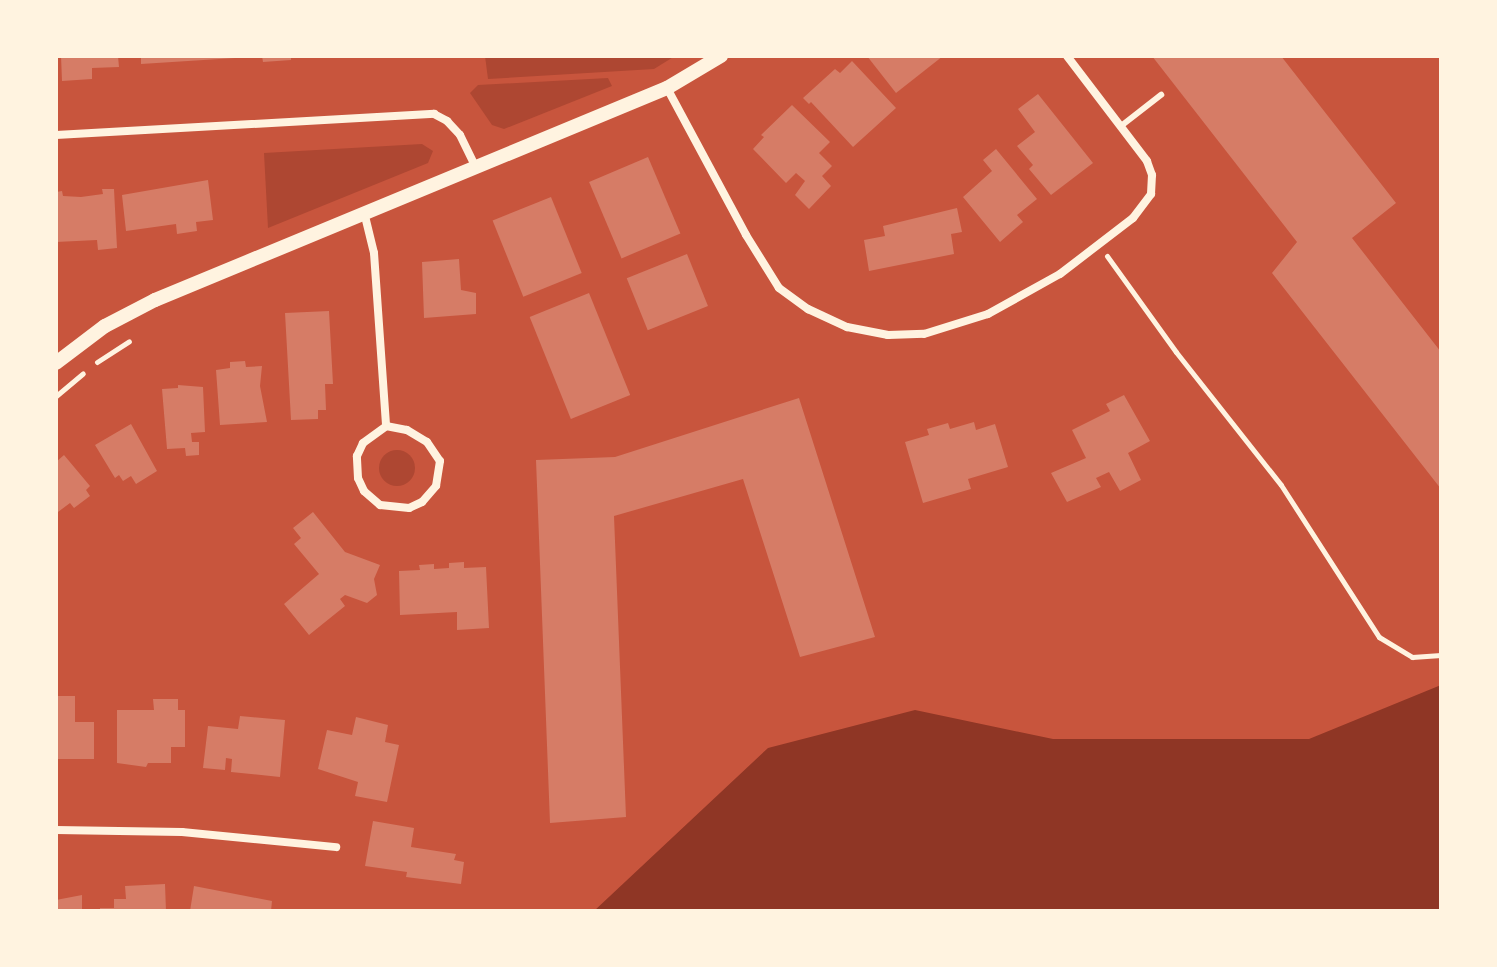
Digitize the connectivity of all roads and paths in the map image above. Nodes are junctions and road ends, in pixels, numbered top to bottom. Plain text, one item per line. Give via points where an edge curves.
1 (721, 56) edge
2 (1067, 56) edge
3 (667, 88) junction
4 (1161, 95) dead end
5 (1121, 126) junction
6 (56, 135) edge
7 (475, 166) junction
8 (364, 212) junction
9 (1112, 262) dead end
10 (135, 337) dead end
11 (56, 363) edge
12 (56, 396) edge
13 (386, 426) junction
14 (1441, 655) edge
15 (56, 830) edge
16 (336, 847) dead end

1 - 3 street
2 - 5 street
3 - 5 street via 779,288 826,319 888,335 935,332 988,314 1079,261 1133,218 1151,194 1152,175
3 - 7 street
4 - 5 lane
6 - 7 street via 429,114 453,127
7 - 8 street
8 - 11 street via 137,309
8 - 13 street via 374,253
9 - 14 path via 1281,485 1379,637 1412,657
10 - 12 path
13 - 13 street via 360,449 358,478 380,505 409,508 433,492 440,461 427,442
15 - 16 street via 182,832

